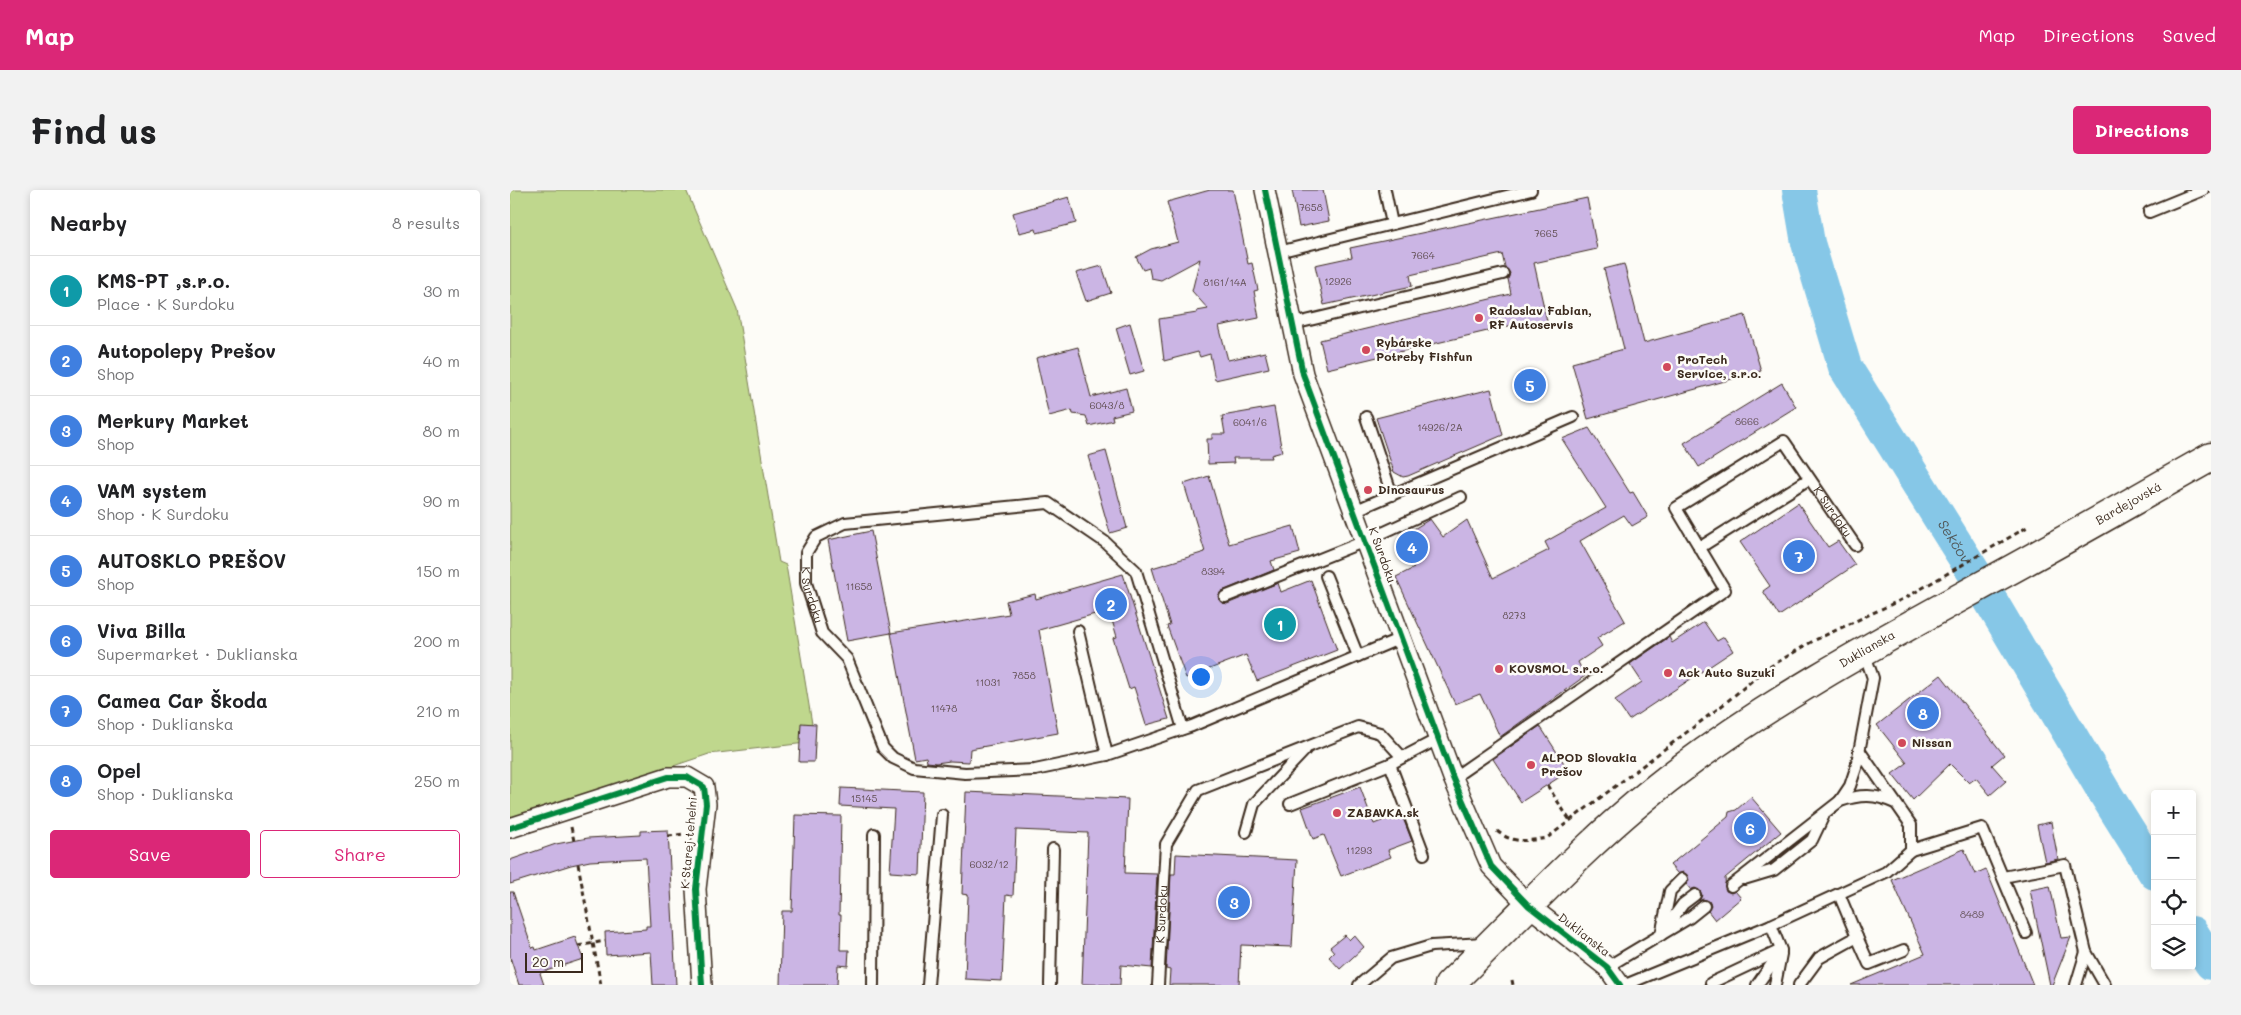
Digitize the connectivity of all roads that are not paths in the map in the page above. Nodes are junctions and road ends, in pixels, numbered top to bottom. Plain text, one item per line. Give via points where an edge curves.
1 (1265, 190) edge
2 (1385, 190) edge
3 (1485, 190) edge
4 (1531, 190) edge
5 (2203, 190) edge
6 (1481, 202) junction
7 (2149, 212) dead end
8 (1392, 224) junction
9 (1278, 252) junction
10 (1503, 274) dead end
11 (1293, 324) junction
12 (1366, 417) dead end
13 (1573, 417) dead end
14 (2211, 457) edge
15 (1809, 478) junction
16 (1392, 495) junction
17 (1461, 497) dead end
18 (1354, 511) junction
19 (1365, 541) junction
20 (1855, 545) dead end
21 (1699, 548) junction
22 (1326, 576) dead end
23 (1225, 597) dead end
24 (1078, 631) dead end
25 (1900, 631) joint
26 (1401, 638) junction
27 (1863, 650) junction
28 (1358, 656) junction
29 (1183, 729) junction
30 (1438, 739) junction
31 (1309, 746) junction
32 (1858, 750) junction
33 (1107, 755) junction
34 (1402, 758) junction
35 (1390, 764) junction
36 (1453, 778) junction
37 (1840, 802) junction
38 (1896, 803) junction
39 (1290, 804) dead end
40 (942, 815) dead end
41 (510, 828) edge
42 (1246, 832) dead end
43 (874, 834) dead end
44 (1053, 849) dead end
45 (1911, 850) junction
46 (1424, 854) dead end
47 (2003, 878) junction
48 (1682, 879) dead end
49 (1734, 883) dead end
50 (1839, 894) junction
51 (1695, 895) dead end
52 (1530, 906) junction
53 (1704, 906) dead end
54 (1771, 925) junction
55 (2026, 933) dead end
56 (1661, 935) junction
57 (1858, 937) junction
58 (1492, 943) junction
59 (1781, 950) junction
60 (1904, 950) dead end
61 (2086, 952) junction
62 (1607, 967) junction
63 (1711, 982) dead end
64 (702, 985) edge
65 (873, 985) edge
66 (928, 985) edge
67 (1050, 985) edge
68 (1158, 985) edge
69 (1358, 985) edge
70 (1449, 985) edge
71 (1620, 985) edge
72 (1625, 985) edge
73 (1757, 985) edge
74 (1775, 985) edge
75 (1799, 985) edge
76 (2076, 985) edge
77 (2105, 985) edge

1 - 9 street, K Surdoku
2 - 8 lane
3 - 6 lane
4 - 6 lane
5 - 7 lane
6 - 8 lane
8 - 9 lane
9 - 11 street, K Surdoku
10 - 11 lane
11 - 18 street, K Surdoku via 1304,374
12 - 16 lane
13 - 16 lane
14 - 25 main road, Bardejovská
15 - 20 lane, K Surdoku
15 - 21 lane, K Surdoku
15 - 21 lane, K Surdoku via 1784,441 1676,508
16 - 18 lane
17 - 19 lane
18 - 19 street, K Surdoku
19 - 23 lane
19 - 26 street, K Surdoku
21 - 36 lane, K Surdoku via 1725,590
22 - 28 lane
24 - 33 lane
25 - 27 main road, Duklianska
26 - 28 lane, K Surdoku
26 - 30 street, K Surdoku
27 - 32 lane via 1873,678
27 - 52 main road, Duklianska via 1769,706 1678,771 1608,827
28 - 29 lane, K Surdoku
29 - 33 lane, K Surdoku
29 - 33 lane, K Surdoku via 1136,571 1105,542 1048,503 846,523 816,537 806,553 806,583 812,605 822,633 847,659 883,748 893,758 914,768 965,773 1035,770
30 - 34 lane
30 - 36 street, K Surdoku
31 - 34 lane, K Surdoku via 1358,727 1380,733
31 - 42 lane, K Surdoku via 1254,804
31 - 68 lane, K Surdoku via 1198,790 1166,844
32 - 37 lane via 1850,786
32 - 38 lane
34 - 35 lane
35 - 39 lane
35 - 46 lane
36 - 52 street, K Surdoku via 1491,866
37 - 38 lane via 1859,795 1878,795
37 - 49 lane via 1826,813 1812,840 1774,870
38 - 45 lane via 1911,825
40 - 66 lane
41 - 64 street, K Starej tehelni via 668,777 687,777 704,787 706,804 696,890
43 - 65 lane
44 - 67 lane
45 - 47 lane via 1982,828
45 - 50 lane via 1886,872
47 - 55 lane
47 - 61 lane via 2065,865
48 - 56 lane via 1670,891
50 - 54 lane
50 - 57 lane
51 - 56 lane via 1683,904
52 - 58 main road, Duklianska
52 - 62 street, Duklianska
53 - 56 lane
54 - 59 lane
54 - 72 lane
56 - 62 lane
57 - 60 lane via 1869,964
57 - 75 lane via 1819,958
58 - 69 lane via 1431,946 1391,958
58 - 70 main road, Duklianska
59 - 63 lane
59 - 73 lane
59 - 74 lane
61 - 76 lane
61 - 77 lane
62 - 71 street, Duklianska

